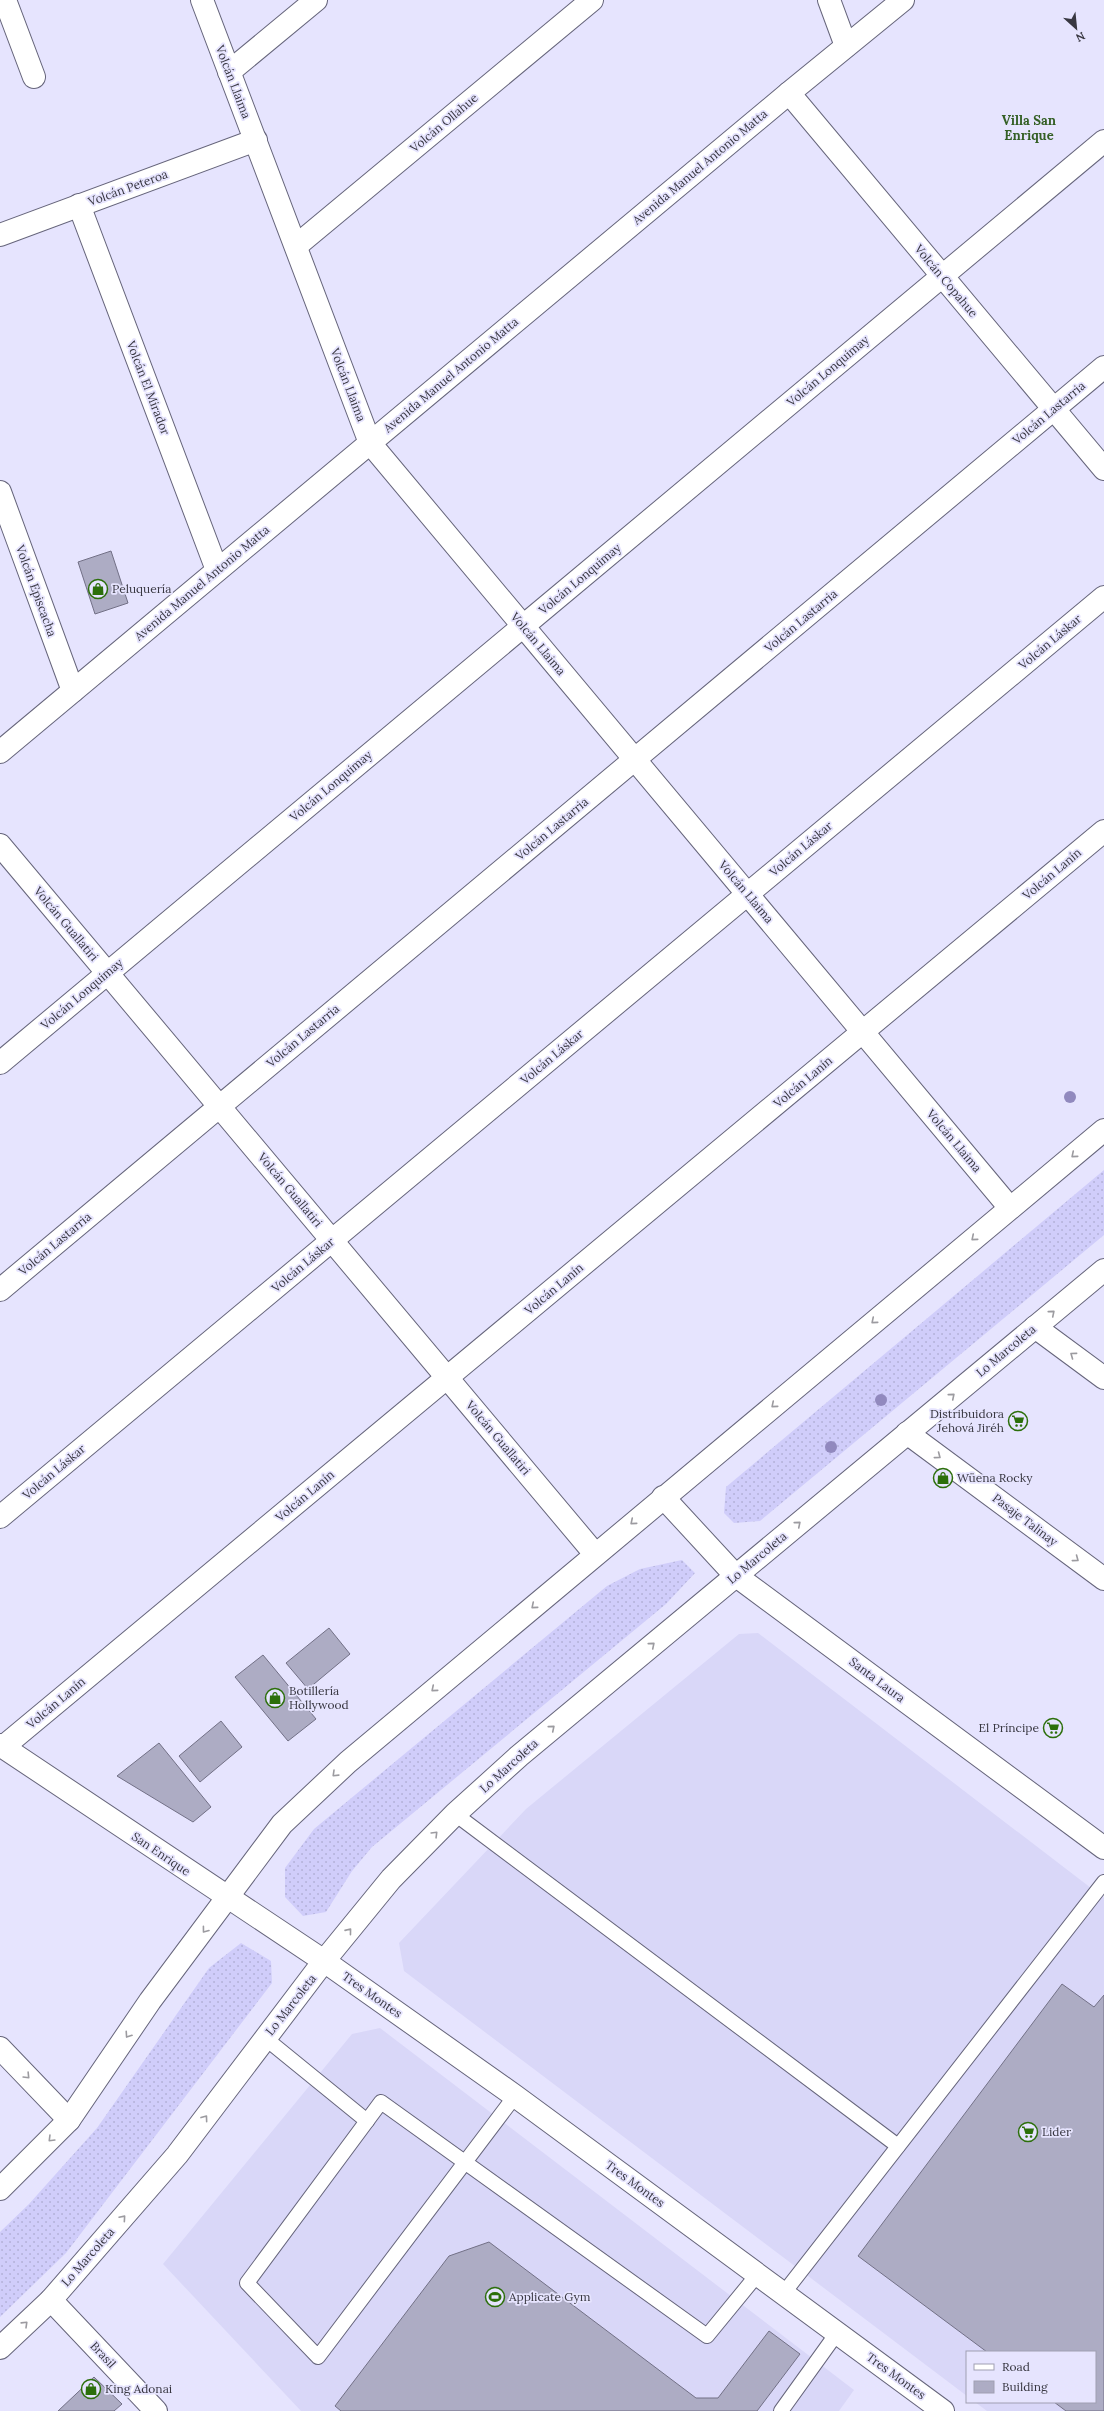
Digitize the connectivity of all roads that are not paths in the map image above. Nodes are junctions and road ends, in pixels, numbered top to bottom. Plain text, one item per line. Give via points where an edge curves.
1 (5, 0) edge
2 (202, 0) edge
3 (316, 0) edge
4 (592, 0) edge
5 (829, 0) edge
6 (903, 0) edge
7 (846, 46) junction
8 (229, 72) junction
9 (34, 77) dead end
10 (789, 93) junction
11 (256, 140) junction
12 (1104, 141) edge
13 (80, 206) junction
14 (0, 235) edge
15 (296, 246) junction
16 (942, 276) junction
17 (1104, 367) edge
18 (1054, 409) junction
19 (370, 443) junction
20 (1104, 469) edge
21 (0, 492) edge
22 (217, 570) junction
23 (1104, 597) edge
24 (523, 626) junction
25 (73, 691) junction
26 (0, 752) edge
27 (635, 759) junction
28 (1104, 831) edge
29 (0, 845) edge
30 (748, 894) junction
31 (108, 973) junction
32 (863, 1032) junction
33 (0, 1063) edge
34 (219, 1107) junction
35 (1104, 1130) edge
36 (1010, 1208) junction
37 (332, 1240) junction
38 (1104, 1270) edge
39 (0, 1290) edge
40 (1035, 1327) junction
41 (447, 1378) junction
42 (1104, 1378) edge
43 (907, 1433) junction
44 (663, 1497) junction
45 (0, 1517) edge
46 (595, 1554) junction
47 (735, 1575) junction
48 (1104, 1579) edge
49 (2, 1746) edge
50 (455, 1814) junction
51 (1104, 1848) edge
52 (1104, 1882) edge
53 (228, 1899) junction
54 (324, 1961) junction
55 (265, 2038) junction
56 (0, 2048) edge
57 (515, 2096) junction
58 (70, 2120) junction
59 (367, 2121) junction
60 (898, 2146) junction
61 (465, 2161) junction
62 (0, 2189) edge
63 (757, 2275) junction
64 (784, 2294) junction
65 (51, 2300) junction
66 (837, 2333) junction
67 (0, 2348) edge
68 (156, 2411) edge
69 (781, 2411) edge
70 (942, 2411) edge

1 - 9 street
2 - 8 street, Volcán Llaima
3 - 8 street
4 - 15 street, Volcán Ollahue
5 - 7 street
6 - 7 street, Avenida Manuel Antonio Matta
7 - 10 street, Avenida Manuel Antonio Matta
8 - 11 street, Volcán Llaima
10 - 16 street, Volcán Copahue
10 - 19 street, Avenida Manuel Antonio Matta
11 - 13 street, Volcán Peteroa
11 - 15 street, Volcán Llaima
12 - 16 street, Volcán Lonquimay
13 - 14 street, Volcán Peteroa
13 - 22 street, Volcán El Mirador
15 - 19 street, Volcán Llaima
16 - 18 street, Volcán Copahue
16 - 24 street, Volcán Lonquimay
17 - 18 street, Volcán Lastarria
18 - 20 street, Volcán Copahue
18 - 27 street, Volcán Lastarria
19 - 22 street, Avenida Manuel Antonio Matta
19 - 24 street, Volcán Llaima
21 - 25 street, Volcán Episcacha
22 - 25 street, Avenida Manuel Antonio Matta
23 - 30 street, Volcán Láskar
24 - 27 street, Volcán Llaima
24 - 31 street, Volcán Lonquimay
25 - 26 street, Avenida Manuel Antonio Matta
27 - 30 street, Volcán Llaima
27 - 34 street, Volcán Lastarria
28 - 32 street, Volcán Lanín
29 - 31 street, Volcán Guallatiri
30 - 32 street, Volcán Llaima
30 - 37 street, Volcán Láskar
31 - 33 street, Volcán Lonquimay
31 - 34 street, Volcán Guallatiri
32 - 36 street, Volcán Llaima
32 - 41 street, Volcán Lanín
34 - 37 street, Volcán Guallatiri
34 - 39 street, Volcán Lastarria
35 -> 36 street
36 -> 44 street
37 - 41 street, Volcán Guallatiri
37 - 45 street, Volcán Láskar
40 -> 38 street, Lo Marcoleta
42 -> 40 street
43 -> 40 street, Lo Marcoleta
41 - 46 street, Volcán Guallatiri
41 - 49 street, Volcán Lanín
47 -> 43 street, Lo Marcoleta
43 -> 48 street, Pasaje Talinay
44 -> 46 street
44 - 47 street, Santa Laura
46 -> 53 street via 348,1762 282,1824
50 -> 47 street, Lo Marcoleta via 519,1756
47 - 51 street, Santa Laura
49 - 53 street, San Enrique
54 -> 50 street, Lo Marcoleta via 391,1879
50 - 60 lane
52 - 60 lane
53 - 54 street, San Enrique
53 -> 58 street via 150,2001
54 - 55 street, Lo Marcoleta
54 - 57 street, Tres Montes
55 - 59 lane
65 -> 55 street, Lo Marcoleta via 177,2155
56 -> 58 street
57 - 61 lane
57 - 63 street, Tres Montes
58 -> 62 street
59 - 61 lane via 382,2102
59 - 61 lane via 247,2283 318,2357
60 - 64 lane
61 - 63 lane via 707,2336
63 - 64 street, Tres Montes
64 - 66 street, Tres Montes
67 -> 65 street, Lo Marcoleta
65 - 68 street, Brasil
66 - 69 lane
66 - 70 street, Tres Montes

